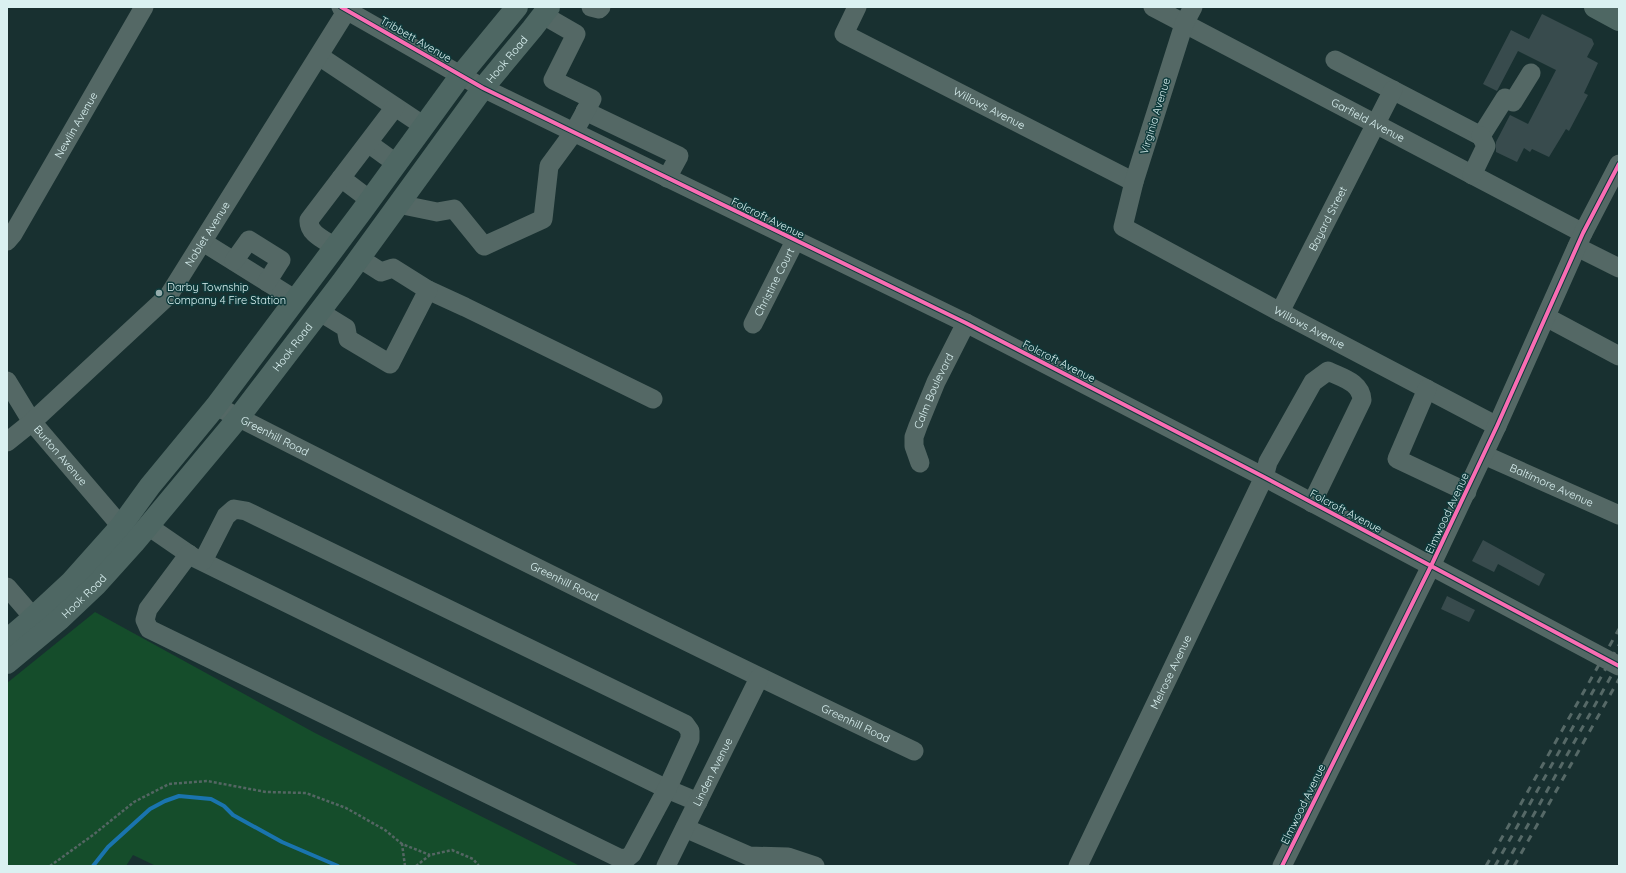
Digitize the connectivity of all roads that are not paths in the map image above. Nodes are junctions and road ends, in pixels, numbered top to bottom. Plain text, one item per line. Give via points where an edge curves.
1 (144, 7) edge
2 (517, 7) edge
3 (591, 7) edge
4 (601, 7) edge
5 (857, 7) edge
6 (1153, 7) edge
7 (1193, 7) edge
8 (1595, 7) edge
9 (346, 8) edge
10 (546, 11) edge
11 (1619, 20) edge
12 (1184, 24) junction
13 (318, 56) junction
14 (1335, 60) dead end
15 (1531, 73) dead end
16 (461, 75) junction
17 (482, 88) junction
18 (1393, 90) junction
19 (395, 107) junction
20 (585, 111) junction
21 (1376, 125) junction
22 (424, 126) junction
23 (574, 132) junction
24 (1480, 136) junction
25 (368, 143) junction
26 (397, 164) junction
27 (1472, 175) junction
28 (1616, 176) edge
29 (341, 178) junction
30 (667, 178) junction
31 (1134, 182) junction
32 (370, 200) junction
33 (398, 204) junction
34 (1123, 227) joint
35 (1580, 240) junction
36 (7, 241) edge
37 (795, 241) junction
38 (202, 242) junction
39 (335, 247) junction
40 (359, 258) junction
41 (234, 261) junction
42 (1619, 268) edge
43 (267, 282) junction
44 (428, 290) junction
45 (296, 300) junction
46 (320, 312) junction
47 (1280, 312) junction
48 (1546, 317) junction
49 (966, 323) junction
50 (753, 324) dead end
51 (1619, 356) edge
52 (7, 380) edge
53 (1427, 389) junction
54 (653, 399) dead end
55 (216, 406) junction
56 (239, 417) junction
57 (32, 422) junction
58 (1497, 426) junction
59 (7, 442) edge
60 (1484, 455) junction
61 (920, 462) dead end
62 (1264, 478) junction
63 (1467, 492) junction
64 (1312, 503) junction
65 (1619, 515) edge
66 (121, 526) junction
67 (148, 526) junction
68 (196, 558) junction
69 (1432, 566) junction
70 (7, 587) edge
71 (33, 617) junction
72 (7, 640) edge
73 (7, 663) edge
74 (1619, 666) edge
75 (759, 678) junction
76 (914, 751) dead end
77 (667, 789) junction
78 (698, 802) junction
79 (685, 828) junction
80 (666, 866) edge
81 (814, 866) edge
82 (1078, 866) edge
83 (1282, 866) edge

1 - 36 street, Newlin Avenue
2 - 16 main road, Hook Road
3 - 4 street
5 - 31 street, Willows Avenue via 844,34
6 - 12 street, Garfield Avenue
7 - 12 street, Virginia Avenue
8 - 11 main road
9 - 13 street, Noblet Avenue
9 - 16 street, Tribbett Avenue
10 - 17 main road, Hook Road
10 - 20 street via 576,34 553,80 592,99
12 - 21 street, Garfield Avenue
12 - 31 street, Virginia Avenue
13 - 19 street
13 - 38 street, Noblet Avenue
14 - 18 street
15 - 24 street via 1512,102 1505,98
16 - 17 street, Tribbett Avenue
16 - 22 main road, Hook Road
17 - 23 street, Folcroft Avenue
17 - 33 main road, Hook Road
18 - 21 street, Bayard Street
18 - 24 street
19 - 22 street
19 - 25 street
20 - 23 street
20 - 30 street via 679,156
21 - 27 street, Garfield Avenue
21 - 47 street, Bayard Street
22 - 26 main road, Hook Road
23 - 30 street, Folcroft Avenue
23 - 33 street via 549,166 543,219 484,246 454,209 437,212
24 - 27 street via 1486,146
25 - 26 street
25 - 29 street
26 - 32 main road, Hook Road
27 - 35 street, Garfield Avenue
28 - 35 street, Elmwood Avenue
29 - 32 street
29 - 39 street via 309,220 311,231
30 - 37 street, Folcroft Avenue
31 - 34 street, Virginia Avenue
32 - 39 main road, Hook Road
33 - 40 main road, Hook Road
34 - 47 street, Willows Avenue
35 - 42 street, Garfield Avenue
35 - 48 street, Elmwood Avenue
37 - 49 street, Folcroft Avenue
37 - 50 street, Christine Court
38 - 41 street
38 - 57 street, Noblet Avenue via 169,295
39 - 45 main road, Hook Road
40 - 44 street via 381,272 393,268
40 - 46 main road, Hook Road
41 - 43 street
41 - 43 street via 249,240 256,244 281,260
43 - 45 street
44 - 46 street via 390,364 348,339 346,328
44 - 54 street
45 - 55 main road, Hook Road
46 - 56 main road, Hook Road
47 - 53 street, Willows Avenue
48 - 51 street
48 - 58 street, Elmwood Avenue
49 - 61 street, Calm Boulevard via 936,382 916,432 914,446
49 - 62 street, Folcroft Avenue
52 - 57 street, Burton Avenue
53 - 58 street, Willows Avenue
53 - 63 street via 1396,459
55 - 56 street, Greenhill Road
55 - 66 main road, Hook Road via 150,486
56 - 67 main road, Hook Road
56 - 75 street, Greenhill Road
57 - 59 street, Noblet Avenue
57 - 66 street, Burton Avenue
58 - 60 street, Elmwood Avenue
60 - 63 street, Elmwood Avenue
60 - 65 street, Baltimore Avenue
62 - 64 street, Folcroft Avenue
62 - 64 street, Melrose Avenue via 1268,462 1313,382 1328,371 1355,384 1362,392 1362,400
62 - 82 street, Melrose Avenue
63 - 69 street, Elmwood Avenue
64 - 69 street, Folcroft Avenue
66 - 71 main road, Hook Road via 71,582
67 - 68 street
67 - 73 main road, Hook Road via 97,584
68 - 77 street
68 - 77 street via 226,516 234,509 246,511 685,724 690,731 690,739
68 - 77 street via 148,610 145,620 149,629 619,858 626,859 632,854
69 - 74 street, Folcroft Avenue
69 - 83 street, Elmwood Avenue
70 - 71 street
71 - 72 main road, Hook Road
75 - 76 street, Greenhill Road
75 - 78 street, Linden Avenue
77 - 78 street
78 - 79 street, Linden Avenue
79 - 80 street, Linden Avenue
79 - 81 street via 750,856 788,857

